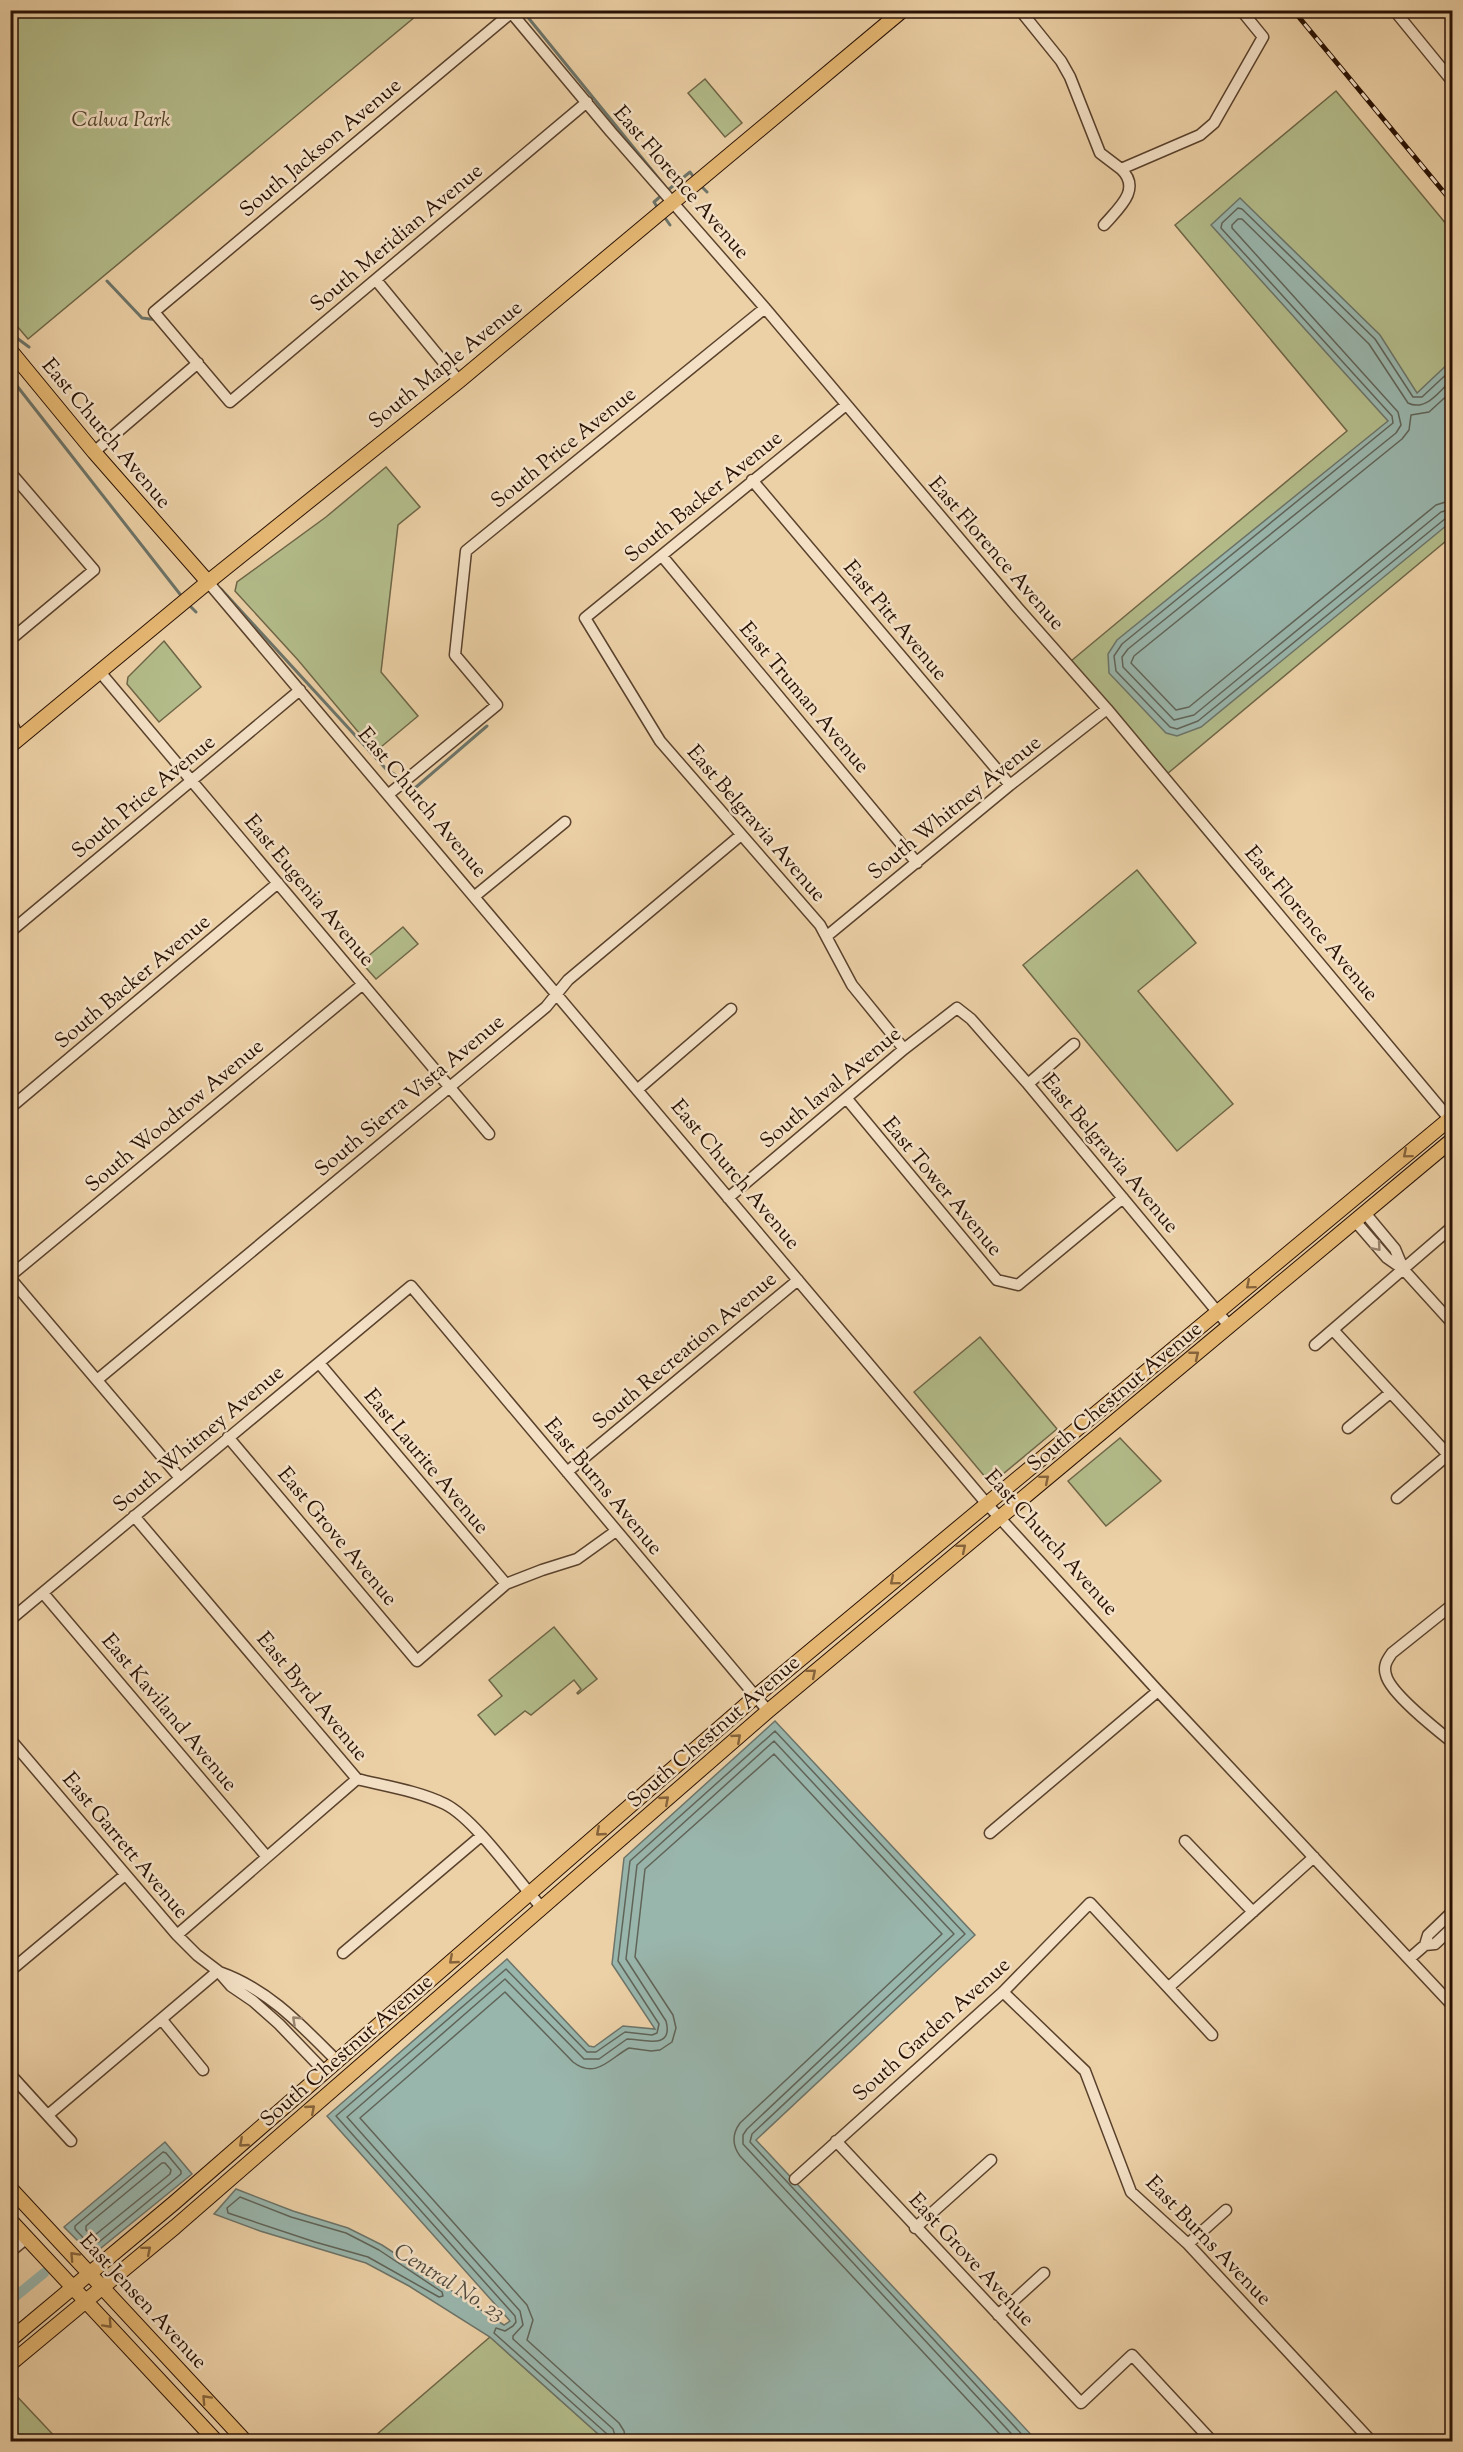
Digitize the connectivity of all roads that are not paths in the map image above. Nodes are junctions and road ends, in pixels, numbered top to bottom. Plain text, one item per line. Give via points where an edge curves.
1 (903, 10) edge
2 (1020, 10) edge
3 (1241, 10) edge
4 (1394, 10) edge
5 (510, 12) edge
6 (1452, 78) edge
7 (587, 102) junction
8 (1121, 169) junction
9 (672, 201) junction
10 (1104, 225) dead end
11 (376, 280) junction
12 (765, 308) junction
13 (10, 350) edge
14 (198, 363) junction
15 (459, 381) junction
16 (846, 405) junction
17 (94, 452) junction
18 (10, 472) edge
19 (752, 480) junction
20 (662, 556) junction
21 (208, 582) junction
22 (585, 618) joint
23 (10, 640) edge
24 (100, 672) junction
25 (300, 690) junction
26 (1107, 709) junction
27 (10, 719) edge
28 (13, 740) edge
29 (191, 780) junction
30 (1010, 785) junction
31 (389, 794) junction
32 (565, 822) dead end
33 (741, 835) junction
34 (917, 863) junction
35 (278, 883) junction
36 (475, 896) junction
37 (10, 932) edge
38 (827, 936) junction
39 (363, 984) junction
40 (557, 994) junction
41 (957, 1008) joint
42 (731, 1009) dead end
43 (1074, 1044) dead end
44 (904, 1049) junction
45 (1028, 1084) junction
46 (450, 1088) junction
47 (637, 1090) junction
48 (847, 1099) junction
49 (10, 1108) edge
50 (1452, 1119) edge
51 (489, 1134) dead end
52 (1452, 1140) edge
53 (729, 1198) junction
54 (1123, 1198) junction
55 (1360, 1217) junction
56 (1452, 1227) edge
57 (1403, 1269) junction
58 (10, 1277) edge
59 (798, 1280) junction
60 (411, 1286) joint
61 (1218, 1311) junction
62 (1452, 1323) edge
63 (1230, 1326) junction
64 (1334, 1331) junction
65 (1316, 1345) dead end
66 (319, 1363) junction
67 (97, 1380) junction
68 (1390, 1393) junction
69 (1348, 1428) dead end
70 (228, 1437) junction
71 (1450, 1457) edge
72 (567, 1472) junction
73 (180, 1478) junction
74 (1397, 1498) dead end
75 (987, 1504) junction
76 (134, 1516) junction
77 (1000, 1517) junction
78 (616, 1531) junction
79 (506, 1584) junction
80 (42, 1593) junction
81 (1452, 1605) edge
82 (10, 1620) edge
83 (1158, 1691) junction
84 (755, 1697) junction
85 (768, 1711) junction
86 (10, 1739) edge
87 (1452, 1742) edge
88 (357, 1779) junction
89 (990, 1833) dead end
90 (481, 1836) junction
91 (1185, 1841) dead end
92 (267, 1857) junction
93 (1314, 1857) junction
94 (125, 1875) junction
95 (530, 1894) junction
96 (542, 1908) junction
97 (1253, 1911) junction
98 (1452, 1912) edge
99 (1452, 1928) edge
100 (177, 1935) junction
101 (1425, 1945) junction
102 (343, 1953) dead end
103 (1409, 1959) junction
104 (10, 1971) edge
105 (218, 1971) junction
106 (1169, 1987) junction
107 (1003, 1992) junction
108 (1452, 2005) edge
109 (162, 2020) junction
110 (1212, 2035) dead end
111 (337, 2061) junction
112 (203, 2070) dead end
113 (325, 2072) junction
114 (10, 2074) edge
115 (48, 2115) junction
116 (71, 2141) dead end
117 (836, 2141) junction
118 (991, 2160) dead end
119 (795, 2179) dead end
120 (10, 2188) edge
121 (1226, 2210) dead end
122 (10, 2220) edge
123 (915, 2228) junction
124 (27, 2238) junction
125 (1188, 2244) junction
126 (10, 2252) edge
127 (1044, 2273) dead end
128 (90, 2274) junction
129 (74, 2288) junction
130 (103, 2288) junction
131 (86, 2301) junction
132 (998, 2315) junction
133 (10, 2340) edge
134 (10, 2364) edge
135 (1209, 2440) edge
136 (217, 2442) edge
137 (246, 2442) edge
138 (1372, 2442) edge

1 - 9 main road, South Maple Avenue
2 - 8 street via 1070,77 1100,153
3 - 8 street via 1263,38 1214,123 1200,135
4 - 6 street
5 - 7 street, East Florence Avenue
5 - 14 street, South Jackson Avenue via 154,312
7 - 9 street, East Florence Avenue
7 - 11 street, South Meridian Avenue
8 - 10 street via 1129,176 1128,194
9 - 12 street, East Florence Avenue
9 - 15 main road, South Maple Avenue
11 - 14 street, South Meridian Avenue via 230,402
11 - 15 street
12 - 16 street, East Florence Avenue
12 - 31 street, South Price Avenue via 466,551 455,654 496,705
13 - 17 main road, East Church Avenue
14 - 17 street
15 - 21 main road, South Maple Avenue
16 - 19 street, South Backer Avenue
16 - 26 street, East Florence Avenue
17 - 21 main road, East Church Avenue
18 - 23 street via 93,570
19 - 20 street, South Backer Avenue
19 - 30 street, East Pitt Avenue
20 - 22 street, South Backer Avenue
20 - 34 street, East Truman Avenue
21 - 24 main road, South Maple Avenue
21 - 25 street, East Church Avenue
22 - 33 street, East Belgravia Avenue via 660,741
24 - 28 main road, South Maple Avenue
24 - 29 street, East Eugenia Avenue
25 - 29 street, South Price Avenue
25 - 31 street, East Church Avenue
26 - 30 street, South Whitney Avenue
26 - 50 street, East Florence Avenue
27 - 28 street
29 - 35 street, East Eugenia Avenue
29 - 37 street, South Price Avenue
30 - 34 street, South Whitney Avenue
31 - 36 street, East Church Avenue
32 - 36 street
33 - 38 street, East Belgravia Avenue
33 - 40 street, South Sierra Vista Avenue via 567,981
34 - 38 street, South Whitney Avenue
35 - 39 street, East Eugenia Avenue
35 - 49 street, South Backer Avenue
36 - 40 street, East Church Avenue
38 - 44 street, East Belgravia Avenue via 852,985
39 - 46 street, East Eugenia Avenue
39 - 58 street, South Woodrow Avenue
40 - 46 street, South Sierra Vista Avenue
40 - 47 street, East Church Avenue
41 - 44 street, South laval Avenue
41 - 45 street, East Belgravia Avenue via 971,1018
42 - 47 street
43 - 45 street
44 - 48 street, South laval Avenue
45 - 54 street, East Belgravia Avenue
46 - 51 street, East Eugenia Avenue
46 - 67 street, South Sierra Vista Avenue
47 - 53 street, East Church Avenue
48 - 53 street, South laval Avenue
48 - 54 street, East Tower Avenue via 997,1280 1018,1285
50 -> 61 main road, South Chestnut Avenue
52 - 55 main road, South Chestnut Avenue
53 - 59 street, East Church Avenue
54 - 61 street, East Belgravia Avenue
55 - 57 street via 1387,1258
55 - 63 main road, South Chestnut Avenue
56 - 57 street
57 - 62 street
57 - 64 street
58 - 67 street
59 - 72 street, South Recreation Avenue
59 - 75 street, East Church Avenue
60 - 66 street, South Whitney Avenue
60 - 72 street, East Burns Avenue
61 - 63 street, East Belgravia Avenue
61 - 75 main road, South Chestnut Avenue
77 -> 63 main road, South Chestnut Avenue
64 - 65 street
64 - 68 street
66 - 70 street, South Whitney Avenue
66 - 79 street, East Laurite Avenue
67 - 73 street
68 - 69 street
68 - 71 street
70 - 73 street, South Whitney Avenue
70 - 79 street, East Grove Avenue via 417,1661
71 - 74 street
72 - 78 street, East Burns Avenue
73 - 76 street, South Whitney Avenue
75 - 77 street, East Church Avenue
75 -> 84 main road, South Chestnut Avenue
76 - 80 street, South Whitney Avenue
76 - 88 street, East Byrd Avenue
77 - 83 street, East Church Avenue
85 -> 77 main road, South Chestnut Avenue
78 - 79 street via 577,1559
78 - 84 street, East Burns Avenue
80 - 82 street, South Whitney Avenue
80 - 92 street, East Kaviland Avenue
81 - 87 street via 1392,1653 1384,1668 1389,1682
83 - 89 street
83 - 93 street, East Church Avenue
84 - 85 street, East Burns Avenue
84 -> 95 main road, South Chestnut Avenue
96 -> 85 main road, South Chestnut Avenue
86 - 94 street, East Garrett Avenue
88 - 90 street, East Byrd Avenue via 446,1805
88 - 92 street
90 - 95 street, East Byrd Avenue
90 - 102 street
91 - 97 street
92 - 100 street
93 - 97 street
93 - 103 street, East Church Avenue
94 - 100 street, East Garrett Avenue
94 - 104 street
95 - 96 street, East Byrd Avenue
95 -> 111 main road, South Chestnut Avenue
130 -> 96 main road, South Chestnut Avenue
97 - 106 street
98 - 101 street via 1428,1935
99 - 101 street via 1435,1944
100 - 105 street, East Garrett Avenue
101 - 103 street
103 - 108 street, East Church Avenue
105 - 109 street
111 -> 105 street, East Garrett Avenue via 272,1999
105 - 113 street, East Garrett Avenue via 279,2024
106 - 107 street, South Garden Avenue via 1090,1903
106 - 110 street
107 - 117 street, South Garden Avenue
107 - 125 street, East Burns Avenue via 1085,2071 1131,2192
109 - 112 street
109 - 115 street
111 - 113 main road, South Chestnut Avenue
113 -> 128 main road, South Chestnut Avenue
114 - 115 street
115 - 116 street
117 - 119 street, South Garden Avenue
117 - 123 street, East Grove Avenue
118 - 123 street
128 -> 120 main road, East Jensen Avenue
121 - 125 street
122 - 124 main road, East Jensen Avenue
123 - 132 street, East Grove Avenue
124 - 126 street
124 - 129 main road, East Jensen Avenue
125 - 138 street, East Burns Avenue
127 - 132 street
128 - 129 main road, South Chestnut Avenue
128 - 130 main road, East Jensen Avenue
129 - 131 main road, East Jensen Avenue
129 - 133 main road, South Chestnut Avenue
130 - 131 main road, South Chestnut Avenue
137 -> 130 main road, East Jensen Avenue
131 - 134 main road, South Chestnut Avenue
131 -> 136 main road, East Jensen Avenue
132 - 135 street, East Grove Avenue via 1081,2403 1132,2355

